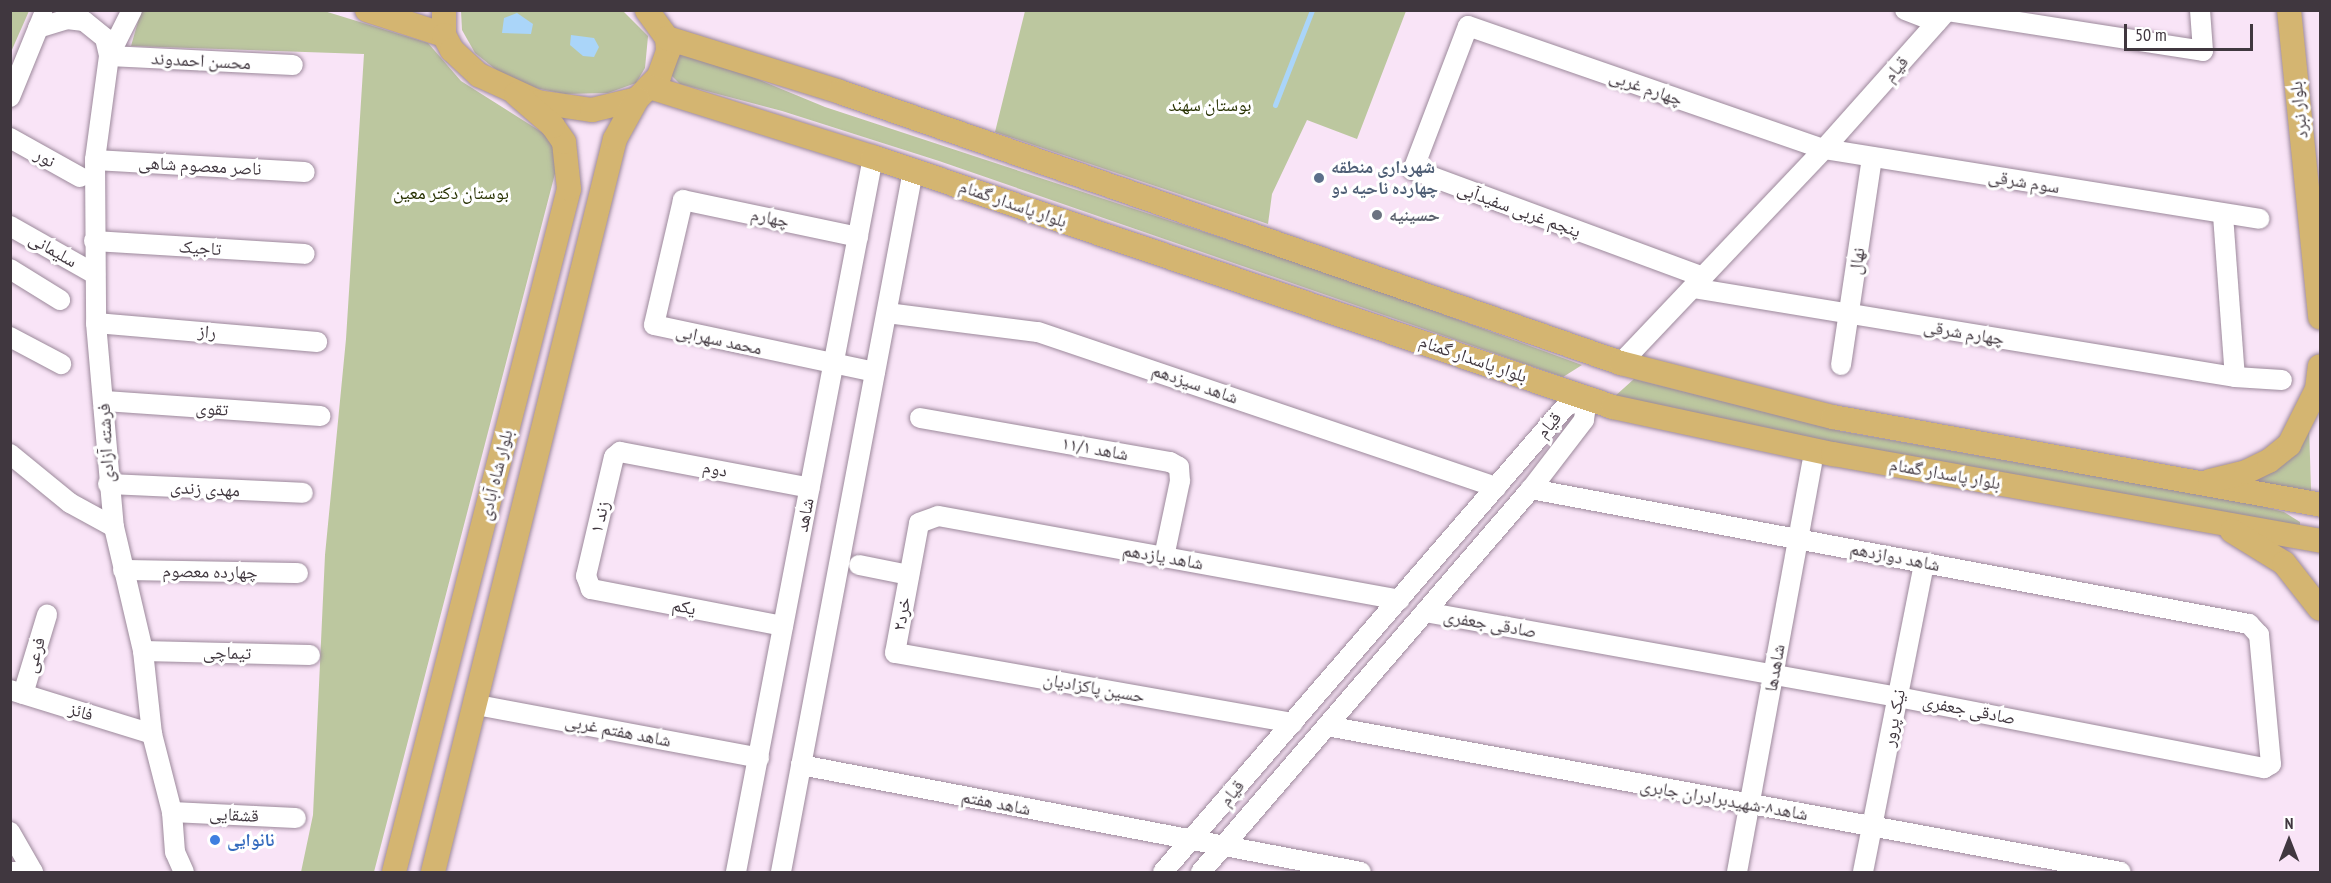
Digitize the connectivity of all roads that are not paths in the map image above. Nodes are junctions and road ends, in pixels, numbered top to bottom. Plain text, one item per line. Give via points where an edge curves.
1 (132, 10) edge
2 (367, 10) edge
3 (444, 10) edge
4 (647, 10) edge
5 (1905, 10) edge
6 (2200, 10) edge
7 (2289, 10) edge
8 (1944, 15) edge
9 (42, 19) edge
10 (1468, 26) joint
11 (444, 35) junction
12 (667, 38) junction
13 (109, 56) junction
14 (293, 65) dead end
15 (643, 93) junction
16 (516, 94) junction
17 (10, 97) edge
18 (10, 138) edge
19 (1824, 149) junction
20 (873, 157) junction
21 (1872, 157) junction
22 (95, 160) junction
23 (913, 171) junction
24 (305, 172) dead end
25 (80, 177) dead end
26 (683, 200) joint
27 (2223, 215) junction
28 (2259, 219) dead end
29 (10, 226) edge
30 (858, 237) junction
31 (94, 241) junction
32 (305, 254) dead end
33 (10, 269) edge
34 (94, 274) junction
35 (1698, 282) junction
36 (60, 300) dead end
37 (887, 313) junction
38 (1848, 314) junction
39 (2320, 317) edge
40 (96, 323) junction
41 (10, 337) edge
42 (317, 342) dead end
43 (834, 363) junction
44 (1621, 363) junction
45 (61, 364) dead end
46 (1841, 365) dead end
47 (2320, 366) edge
48 (875, 372) junction
49 (2235, 377) junction
50 (2282, 380) dead end
51 (1587, 398) junction
52 (105, 401) junction
53 (320, 416) dead end
54 (920, 418) dead end
55 (620, 452) joint
56 (10, 454) edge
57 (1812, 464) dead end
58 (2201, 483) junction
59 (108, 484) junction
60 (1496, 487) junction
61 (810, 488) junction
62 (1531, 489) junction
63 (303, 493) dead end
64 (2320, 505) edge
65 (928, 517) joint
66 (2219, 523) junction
67 (114, 526) junction
68 (1798, 539) junction
69 (2320, 541) edge
70 (1164, 557) junction
71 (1924, 562) junction
72 (859, 564) dead end
73 (123, 570) junction
74 (298, 573) dead end
75 (909, 574) junction
76 (587, 584) joint
77 (1399, 600) junction
78 (2320, 609) edge
79 (1425, 612) junction
80 (46, 615) dead end
81 (783, 626) junction
82 (2257, 630) joint
83 (143, 651) junction
84 (895, 653) joint
85 (310, 655) dead end
86 (1774, 674) junction
87 (17, 692) edge
88 (1898, 697) junction
89 (477, 705) junction
90 (1293, 723) junction
91 (1327, 726) junction
92 (152, 734) junction
93 (759, 758) junction
94 (801, 765) junction
95 (1750, 805) junction
96 (172, 812) junction
97 (1248, 817) junction
98 (296, 818) dead end
99 (1872, 827) junction
100 (10, 832) edge
101 (1192, 840) junction
102 (1222, 848) junction
103 (1330, 867) junction
104 (10, 872) edge
105 (33, 872) edge
106 (184, 873) edge
107 (394, 873) edge
108 (433, 873) edge
109 (736, 873) edge
110 (780, 873) edge
111 (1163, 873) edge
112 (1201, 873) edge
113 (1361, 873) edge
114 (1737, 873) edge
115 (1863, 873) edge
116 (2121, 873) edge

1 - 13 street, فرشته آزادی
2 - 11 main road
3 - 11 main road
4 - 12 main road
5 - 8 street
6 - 8 street via 2203,51
7 - 39 main road, بلوار نبرد
8 - 19 street, قیام
9 - 13 street via 84,21 105,38
9 - 17 street
10 - 19 street, چهارم غربی
10 - 35 street, پنجم غربی سفیدآبی via 1413,170
11 - 16 main road via 452,50 480,75
12 - 15 main road, بلوار شاه آبادی via 665,62
12 - 44 main road, بلوار پاسدار گمنام via 851,96
13 - 14 street, محسن احمدوند
13 - 22 street, فرشته آزادی
15 - 16 main road via 592,110 538,102
15 - 20 main road, بلوار پاسدار گمنام
15 - 89 main road, بلوار شاه آبادی via 615,139
16 - 107 main road, بلوار شاه آبادی via 553,126 564,142 569,189
18 - 25 street, نور
19 - 21 street, سوم شرقی
19 - 35 street, قیام
20 - 23 main road, بلوار پاسدار گمنام
20 - 30 street, شاهد
21 - 27 street, سوم شرقی
21 - 38 street, نهال
22 - 24 street, ناصر معصوم شاهی
22 - 31 street, فرشته آزادی
23 - 37 street
23 - 51 main road, بلوار پاسدار گمنام
26 - 30 street, چهارم
26 - 43 street, محمد سهرابی via 654,325
27 - 28 street, سوم شرقی
27 - 49 street
29 - 34 street, سلیمانی
30 - 43 street, شاهد
31 - 32 street, تاجیک
31 - 34 street, فرشته آزادی
33 - 36 street
34 - 40 street, فرشته آزادی
35 - 38 street, چهارم شرقی
35 - 44 street, قیام
37 - 48 street
37 - 60 street, شاهد سیزدهم via 1038,332
38 - 46 street, نهال
38 - 49 street, چهارم شرقی
40 - 42 street, راز
40 - 52 street, فرشته آزادی
41 - 45 street
43 - 48 street, محمد سهرابی
43 - 61 street, شاهد
44 - 58 main road, بلوار پاسدار گمنام via 1833,417
47 - 58 main road via 2317,389 2289,445 2246,472
48 - 94 street
49 - 50 street, چهارم شرقی
51 - 60 street, قیام via 1566,406
51 - 62 street, قیام via 1584,420
51 - 66 main road, بلوار پاسدار گمنام via 1708,429 1833,454
52 - 53 street, تقوی
52 - 59 street, فرشته آزادی
54 - 70 street, شاهد ۱۱/۱ via 1179,466 1180,481
55 - 61 street, دوم
55 - 76 street, زند ۱ via 614,457
56 - 67 street via 70,503
57 - 68 street, شاهدها
58 - 64 main road, بلوار پاسدار گمنام
59 - 63 street, مهدی زندی
59 - 67 street, فرشته آزادی
60 - 77 street, قیام
61 - 81 street, شاهد
62 - 68 street, شاهد دوازدهم
62 - 79 street, قیام
65 - 70 street, شاهد یازدهم
65 - 75 street, خرد۲ via 918,523
66 - 69 main road, بلوار پاسدار گمنام
66 - 78 main road via 2284,563
67 - 73 street, فرشته آزادی
68 - 71 street, شاهد دوازدهم
68 - 86 street, شاهدها
70 - 77 street, شاهد یازدهم
71 - 82 street, شاهد دوازدهم via 2249,624
71 - 88 street, نیک پرور
72 - 75 street, خرد۲
73 - 74 street, چهارده معصوم
73 - 83 street, فرشته آزادی
75 - 84 street, خرد۲
76 - 81 street, یکم via 591,589
77 - 90 street, قیام
79 - 86 street, صادقی جعفری
79 - 91 street, قیام
80 - 87 street, فرعی
81 - 93 street, شاهد
82 - 88 street, صادقی جعفری via 2273,757 2264,768
83 - 85 street, تیماچی
83 - 92 street, فرشته آزادی
84 - 90 street, حسین پاکزادیان
86 - 88 street, صادقی جعفری
86 - 95 street, شاهدها
87 - 92 street, فائز
88 - 99 street, نیک پرور
89 - 93 street, شاهد هفتم غربی
89 - 108 main road, بلوار شاه آبادی
90 - 101 street, قیام
91 - 95 street, شاهد۸-شهیدبرادران جابری
91 - 97 street, قیام
92 - 96 street, فرشته آزادی
93 - 109 street, شاهد
94 - 101 street, شاهد هفتم
94 - 110 street
95 - 99 street, شاهد۸-شهیدبرادران جابری
95 - 114 street, شاهدها
96 - 98 street, قشقایی
96 - 106 street, فرشته آزادی via 175,852
97 - 102 street, قیام
97 - 103 street via 1253,838 1263,845
99 - 115 street, نیک پرور
99 - 116 street, شاهد۸-شهیدبرادران جابری
100 - 105 street
101 - 102 street, شاهد هفتم
101 - 111 street, قیام
102 - 103 street, شاهد هفتم
102 - 112 street, قیام
103 - 113 street
104 - 105 street

